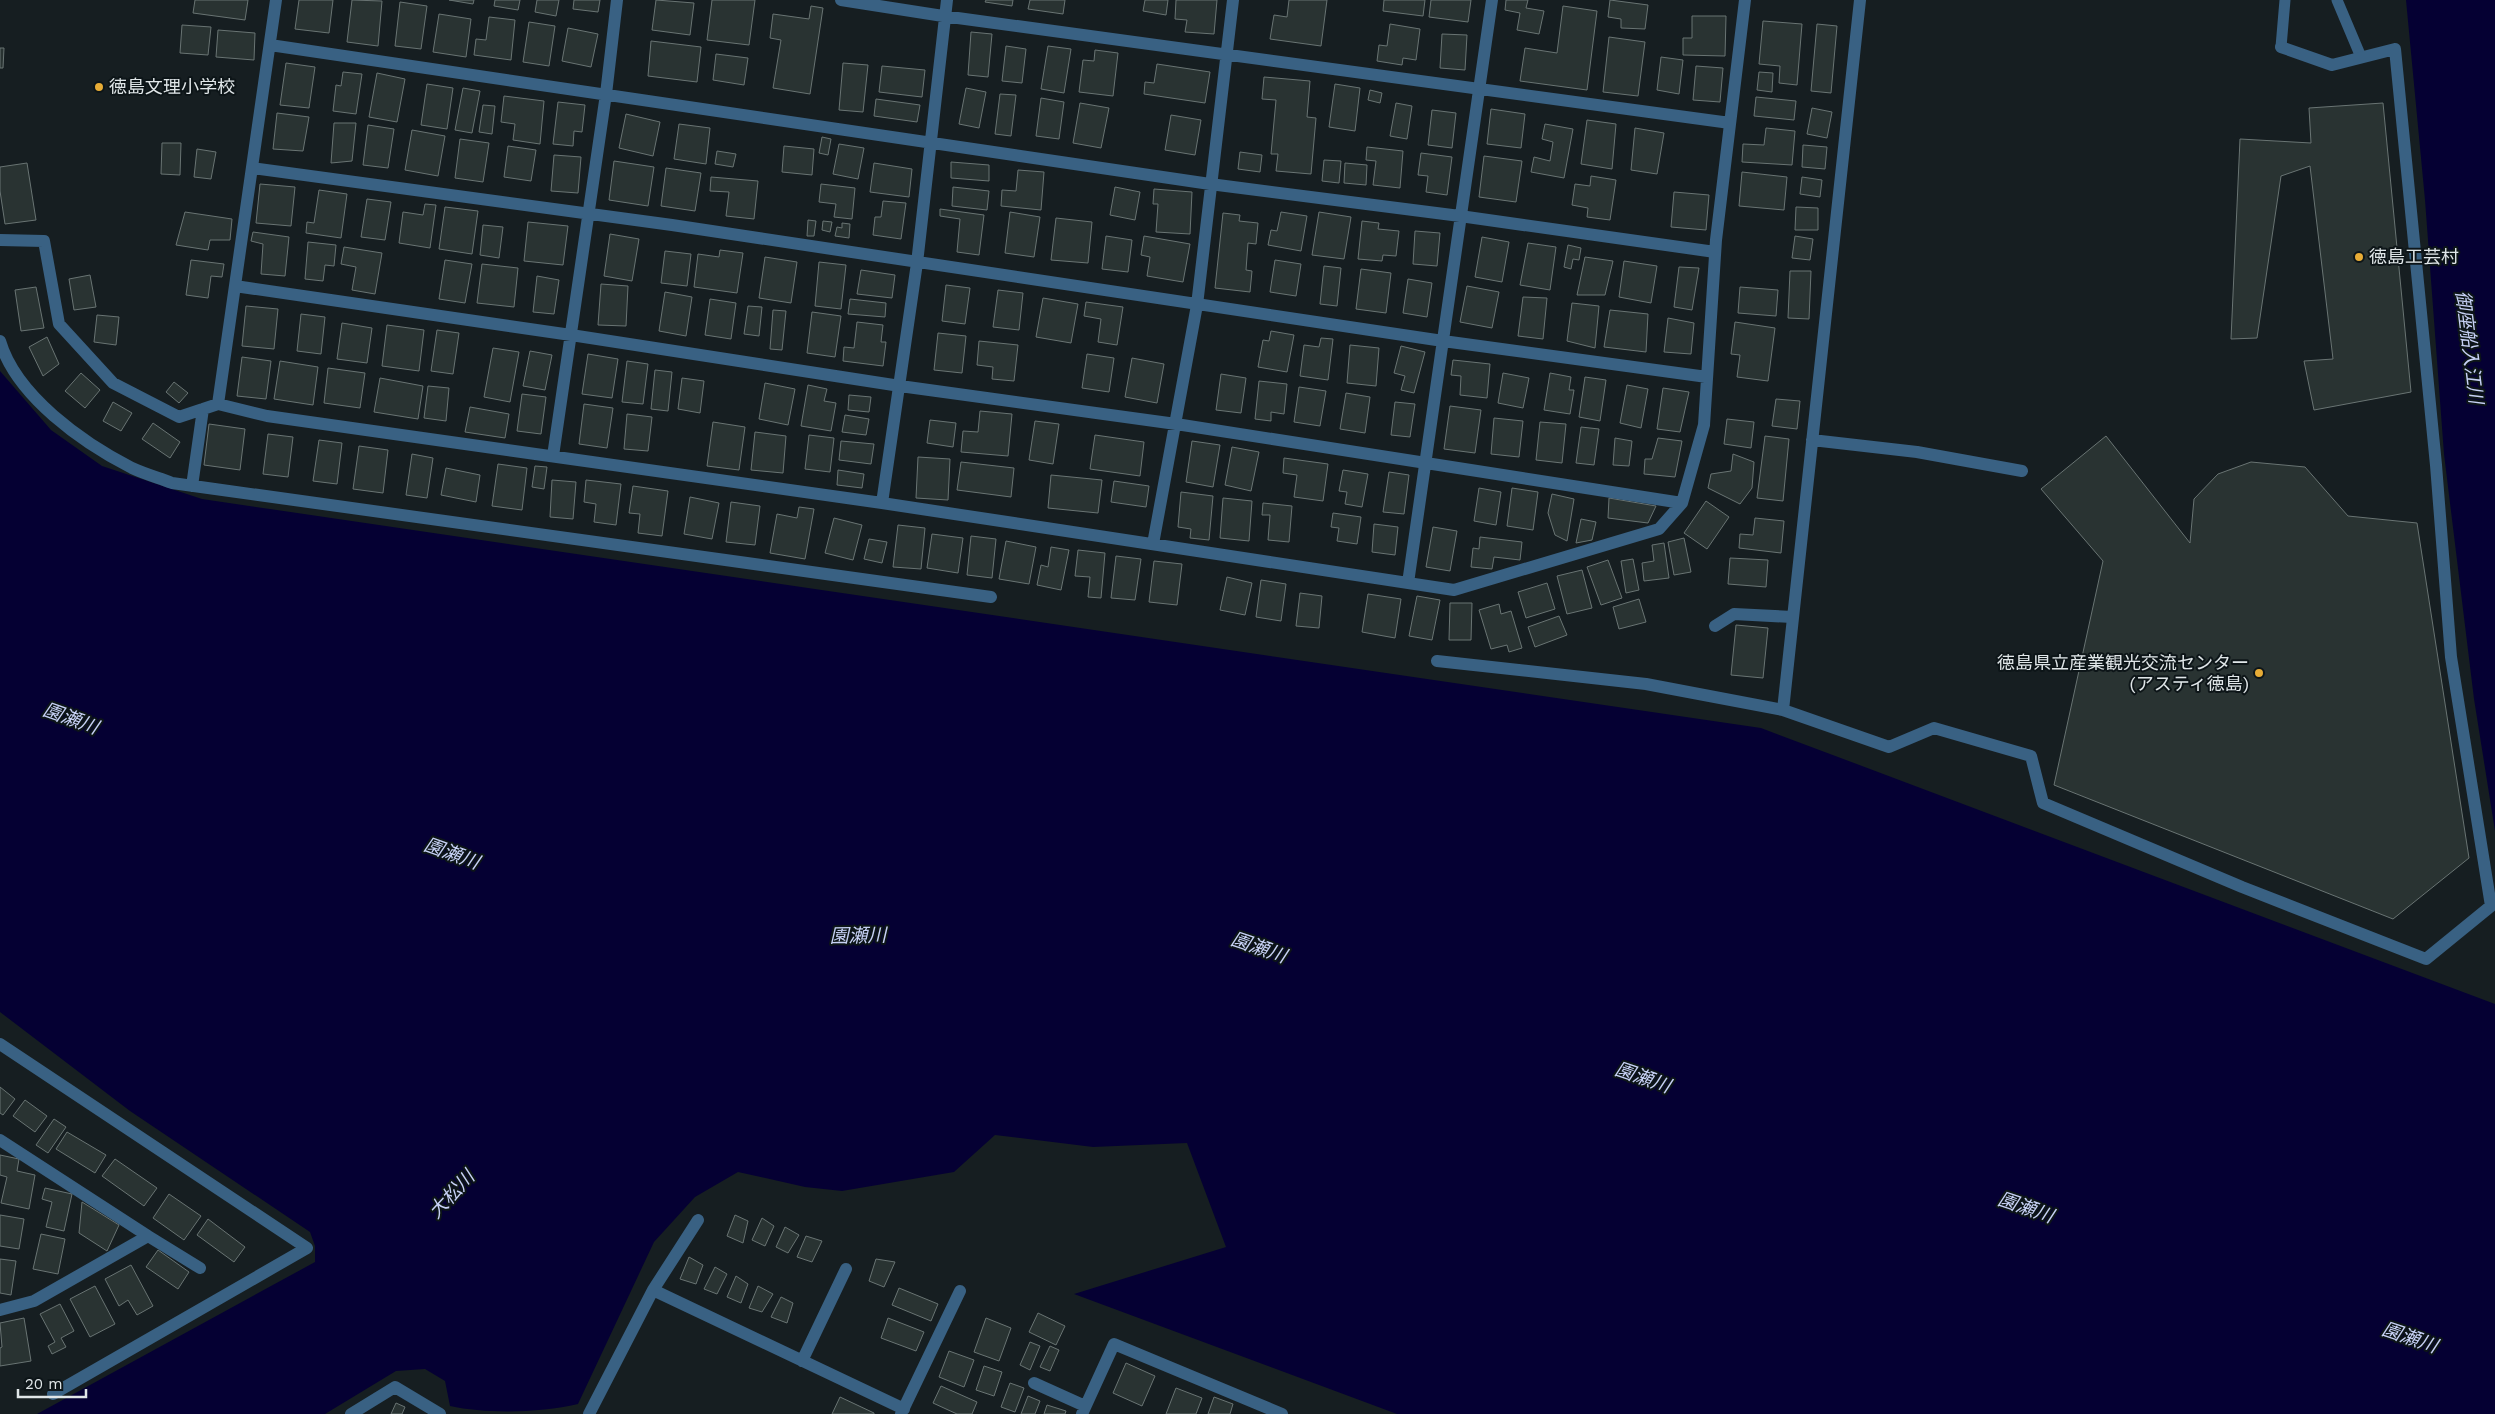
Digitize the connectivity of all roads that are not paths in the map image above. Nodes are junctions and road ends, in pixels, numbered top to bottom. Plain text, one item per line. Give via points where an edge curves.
1 (276, 0) edge
2 (618, 0) edge
3 (841, 0) edge
4 (947, 0) edge
5 (1233, 0) edge
6 (1492, 0) edge
7 (1744, 0) edge
8 (1860, 0) edge
9 (2286, 0) edge
10 (2338, 0) edge
11 (943, 16) junction
12 (270, 44) junction
13 (2281, 47) joint
14 (1226, 54) junction
15 (2361, 57) junction
16 (1479, 90) junction
17 (606, 94) junction
18 (1730, 123) junction
19 (931, 144) junction
20 (252, 168) junction
21 (1210, 184) junction
22 (589, 214) junction
23 (1460, 216) junction
24 (0, 240) edge
25 (1715, 252) junction
26 (917, 263) junction
27 (235, 286) junction
28 (1196, 305) junction
29 (571, 334) junction
30 (0, 341) edge
31 (1443, 341) junction
32 (1708, 377) junction
33 (900, 386) junction
34 (218, 404) junction
35 (203, 409) junction
36 (1176, 424) junction
37 (1812, 440) junction
38 (553, 456) junction
39 (1425, 464) junction
40 (2022, 471) dead end
41 (192, 486) junction
42 (882, 503) junction
43 (1682, 503) junction
44 (1153, 544) junction
45 (1408, 584) junction
46 (991, 597) dead end
47 (1792, 617) junction
48 (1715, 626) dead end
49 (1437, 661) dead end
50 (1783, 710) junction
51 (0, 1044) edge
52 (0, 1140) edge
53 (698, 1220) dead end
54 (148, 1236) junction
55 (200, 1268) dead end
56 (846, 1269) dead end
57 (653, 1290) junction
58 (960, 1291) dead end
59 (0, 1310) edge
60 (802, 1361) junction
61 (1034, 1383) dead end
62 (53, 1394) dead end
63 (1084, 1410) edge
64 (902, 1411) edge
65 (355, 1412) edge
66 (440, 1414) edge
67 (589, 1414) edge
68 (1282, 1414) edge

1 - 12 street
2 - 17 street
3 - 11 street
4 - 11 street
5 - 14 street
6 - 16 street
7 - 18 street
8 - 37 street
9 - 13 lane
10 - 15 lane
11 - 14 street
11 - 19 street
12 - 17 street
12 - 20 street
13 - 15 street via 2332,65
14 - 16 street
14 - 21 street
15 - 50 street via 2395,48 2436,465 2451,657 2491,906 2426,959 2242,887 2044,803 2031,756 1934,728 1889,747
16 - 18 street
16 - 23 street
17 - 19 street
17 - 22 street
18 - 25 street
19 - 21 street
19 - 26 street
20 - 22 street
20 - 27 street
21 - 23 street
21 - 28 street
22 - 26 street
22 - 29 street
23 - 25 street
23 - 31 street
24 - 35 street via 44,241 59,324 113,384 179,417
25 - 32 street
26 - 28 street
26 - 33 street
27 - 29 street
27 - 34 street
28 - 31 street
28 - 36 street
29 - 33 street
29 - 38 street
30 - 41 street via 5,357 30,394 77,434 133,468 172,483
31 - 32 street
31 - 39 street
32 - 43 street via 1704,426
33 - 36 street
33 - 42 street
34 - 35 street
34 - 38 street via 267,416
35 - 41 street
36 - 39 street
36 - 44 street
37 - 40 street via 1917,452
37 - 47 street
38 - 42 street
39 - 43 street
39 - 45 street
41 - 46 street
42 - 44 street
43 - 45 street via 1659,529 1538,566 1454,590
44 - 45 street
47 - 48 street via 1734,614
47 - 50 street
49 - 50 street via 1646,684
51 - 62 street via 307,1248
52 - 54 street
53 - 57 street
54 - 55 street
54 - 59 street via 34,1302
56 - 60 street
57 - 60 street
57 - 67 street
58 - 64 street
60 - 64 street
61 - 63 street
63 - 68 street via 1114,1344
65 - 66 street via 395,1387

